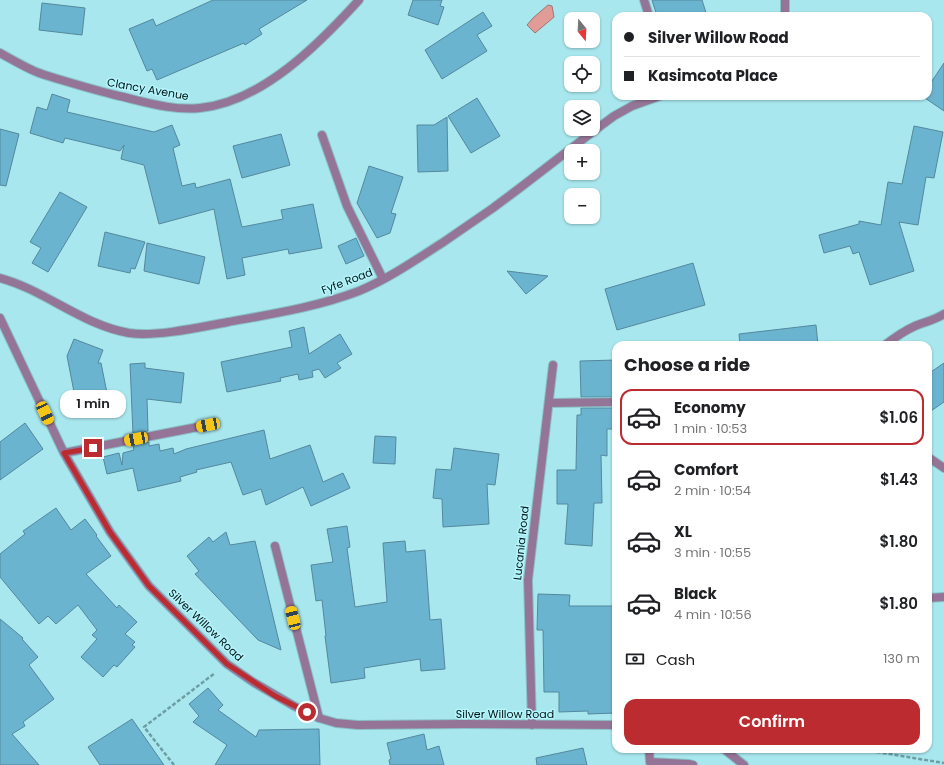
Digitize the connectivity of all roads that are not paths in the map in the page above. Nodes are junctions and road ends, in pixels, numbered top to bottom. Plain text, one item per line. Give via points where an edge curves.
1 (359, 0) edge
2 (644, 0) edge
3 (784, 0) edge
4 (648, 12) edge
5 (785, 12) edge
6 (0, 53) edge
7 (649, 100) edge
8 (322, 135) dead end
9 (0, 278) edge
10 (383, 279) junction
11 (944, 314) edge
12 (0, 318) edge
13 (890, 341) edge
14 (553, 365) dead end
15 (612, 402) edge
16 (549, 403) junction
17 (208, 425) dead end
18 (64, 453) junction
19 (932, 460) edge
20 (944, 468) edge
21 (275, 546) dead end
22 (944, 597) edge
23 (932, 598) edge
24 (319, 718) junction
25 (532, 725) junction
26 (612, 726) edge
27 (649, 753) edge
28 (729, 753) edge
29 (650, 764) edge
30 (693, 765) edge
31 (744, 765) edge

1 - 6 street, Clancy Avenue via 307,54 270,80 240,98 199,108 161,105 89,89 33,71
2 - 4 street
3 - 5 street
7 - 10 street, Fyfe Road via 614,116 493,208
8 - 10 street via 347,206
9 - 10 street, Fyfe Road via 28,288 89,320 130,333 188,329 272,314 359,291
11 - 13 street via 915,326
12 - 18 street, Silver Willow Road
14 - 16 street, Lucania Road
15 - 16 street
16 - 25 street, Lucania Road via 528,580
17 - 18 street
18 - 24 street, Silver Willow Road via 110,532 149,586 227,664 275,696
19 - 20 street
21 - 24 street
22 - 23 street
24 - 25 street, Silver Willow Road via 358,725
25 - 26 street, Silver Willow Road
27 - 29 street
28 - 31 street
29 - 30 street

